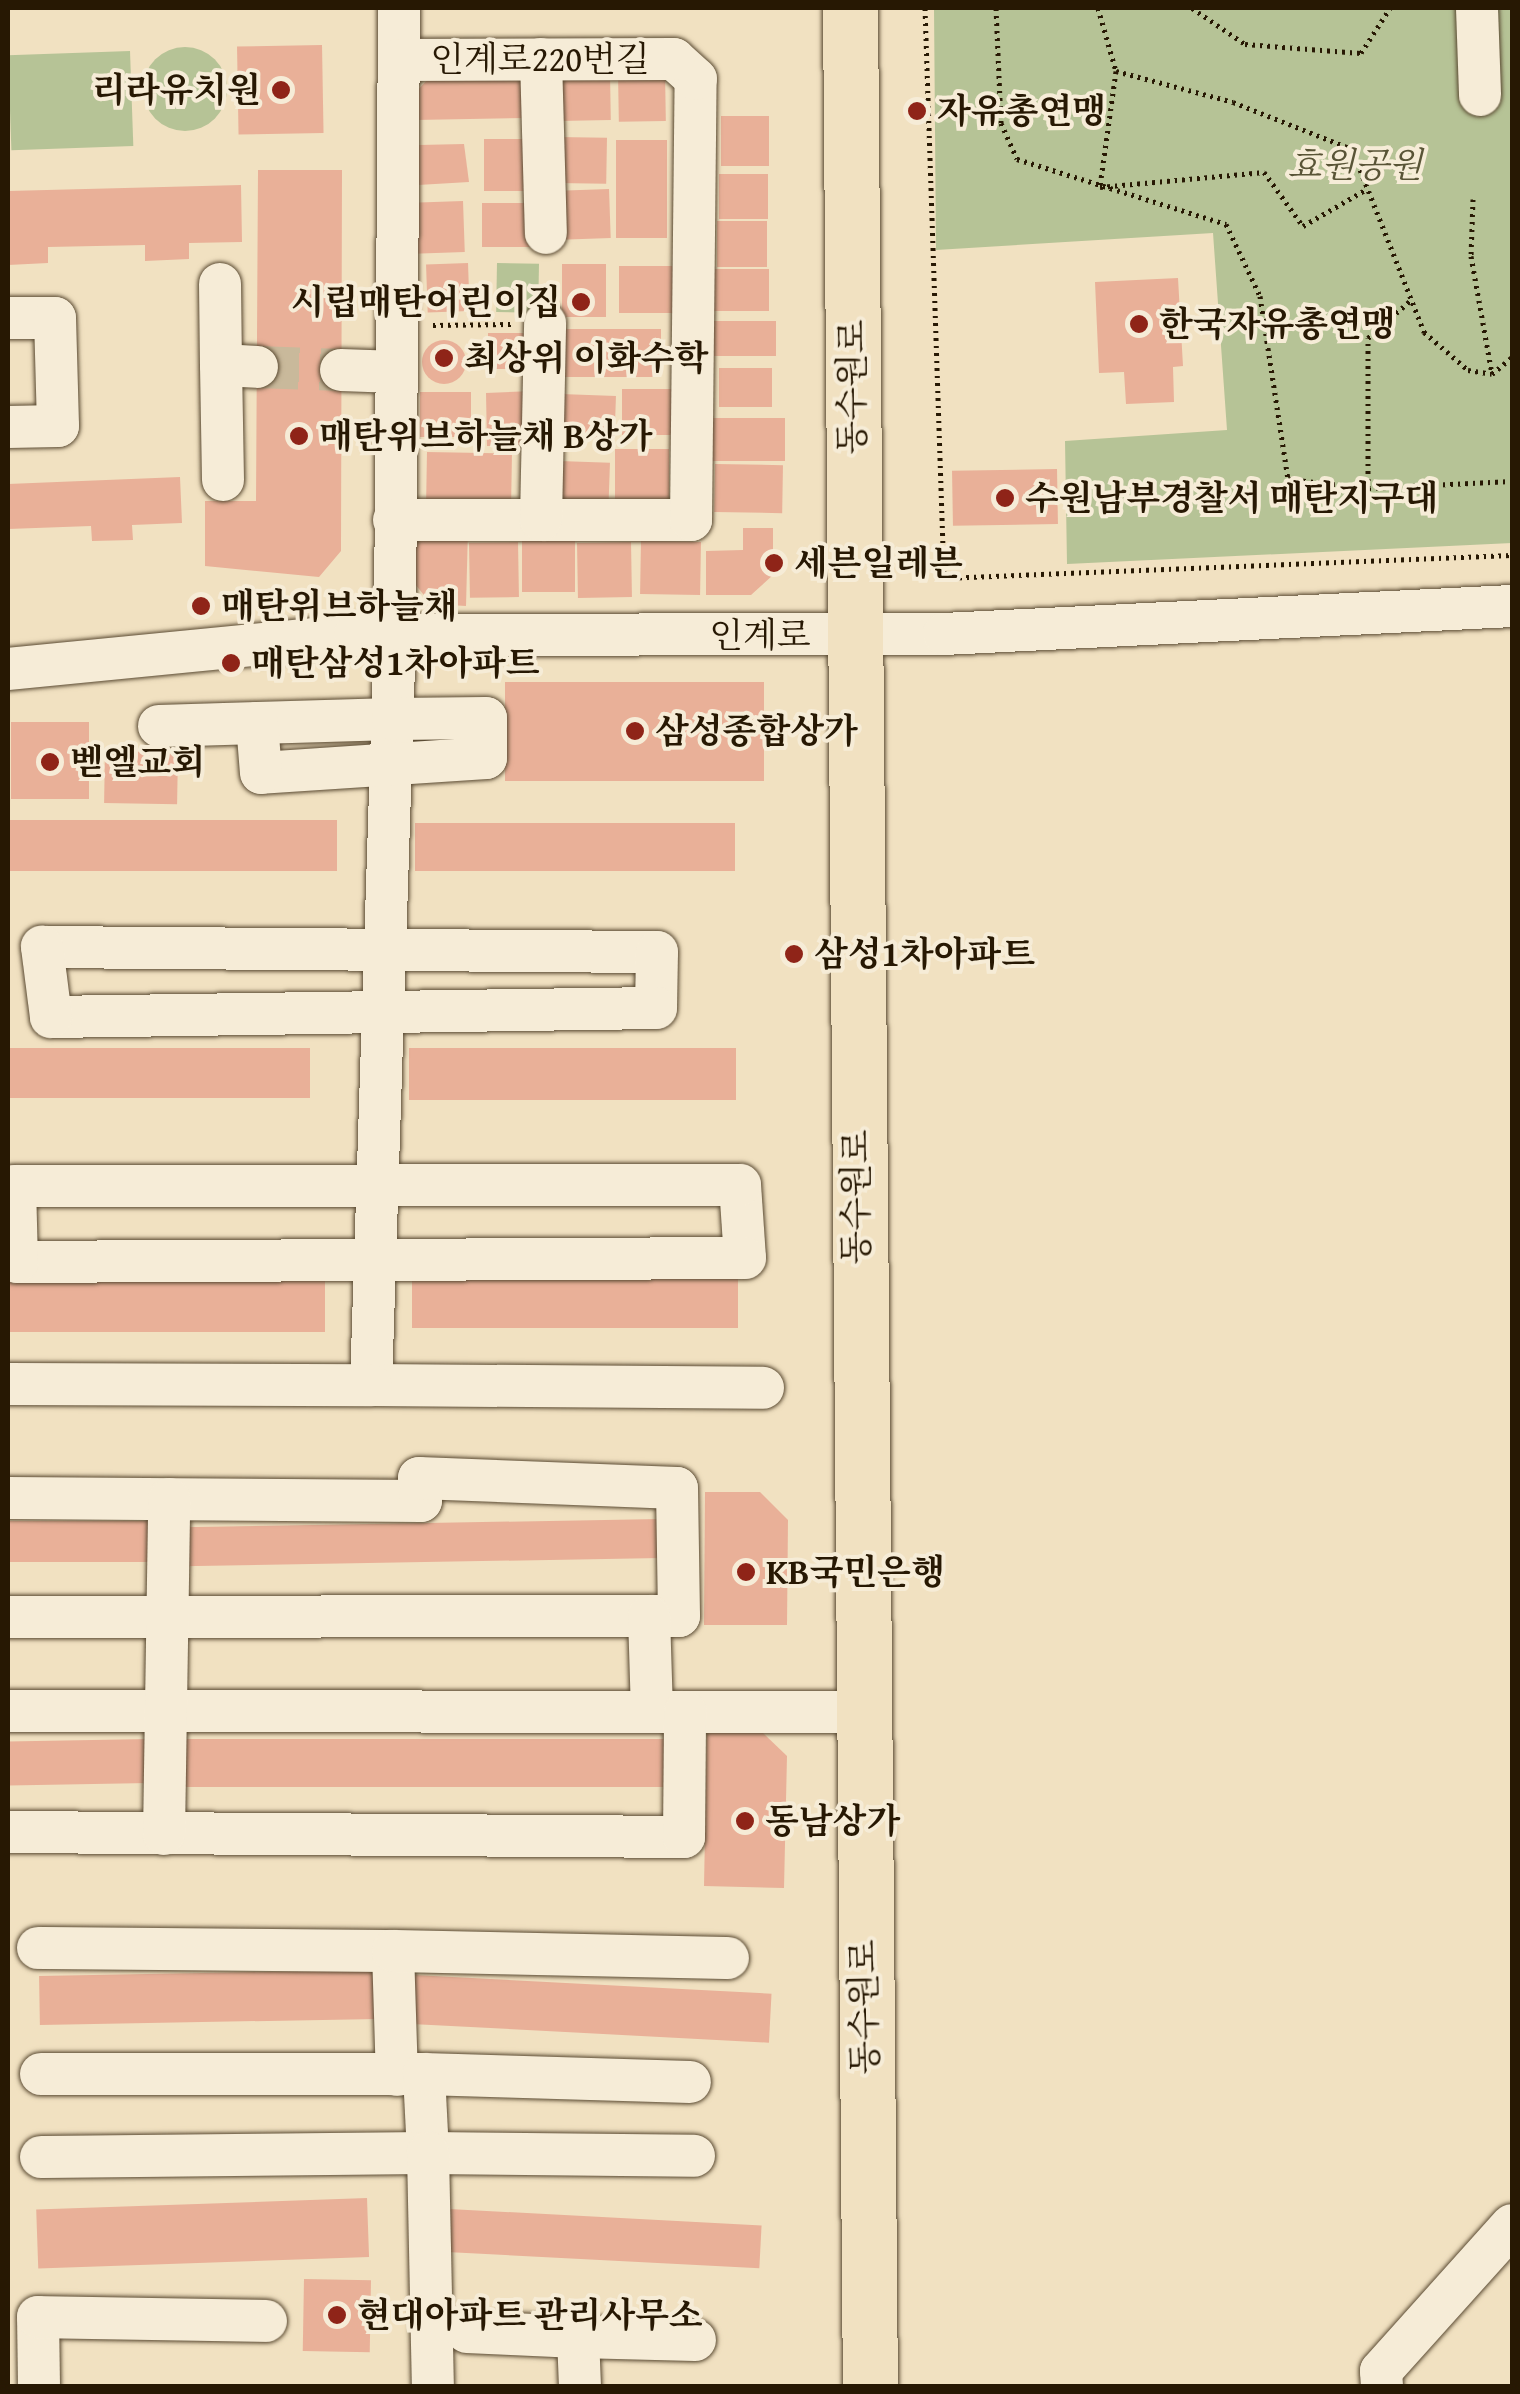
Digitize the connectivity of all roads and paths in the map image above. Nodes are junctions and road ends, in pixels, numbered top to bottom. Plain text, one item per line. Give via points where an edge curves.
1 (400, 8) edge
2 (850, 8) edge
3 (925, 8) edge
4 (996, 8) edge
5 (1098, 8) edge
6 (1192, 8) edge
7 (1390, 8) edge
8 (1477, 8) edge
9 (541, 59) junction
10 (399, 60) junction
11 (1116, 71) junction
12 (1480, 95) dead end
13 (1100, 187) junction
14 (1366, 190) junction
15 (1473, 199) dead end
16 (546, 233) dead end
17 (220, 284) dead end
18 (1410, 302) junction
19 (8, 318) edge
20 (545, 323) dead end
21 (472, 324) dead end
22 (499, 325) dead end
23 (1512, 357) edge
24 (341, 370) tunnel mouth
25 (397, 372) junction
26 (1492, 374) junction
27 (8, 427) edge
28 (223, 480) dead end
29 (1512, 481) edge
30 (1368, 488) junction
31 (394, 520) junction
32 (541, 520) junction
33 (1512, 555) edge
34 (1512, 606) edge
35 (395, 634) junction
36 (852, 636) junction
37 (8, 669) edge
38 (393, 719) junction
39 (256, 724) junction
40 (160, 726) dead end
41 (391, 763) junction
42 (382, 950) junction
43 (382, 1012) junction
44 (378, 1186) junction
45 (374, 1261) junction
46 (8, 1384) edge
47 (371, 1385) junction
48 (763, 1388) dead end
49 (8, 1498) edge
50 (170, 1499) junction
51 (8, 1616) edge
52 (166, 1616) junction
53 (649, 1616) junction
54 (8, 1712) edge
55 (162, 1712) junction
56 (668, 1712) junction
57 (860, 1712) junction
58 (8, 1832) edge
59 (164, 1834) junction
60 (38, 1948) dead end
61 (393, 1951) junction
62 (728, 1958) dead end
63 (41, 2074) dead end
64 (411, 2075) junction
65 (690, 2082) dead end
66 (428, 2152) junction
67 (694, 2156) dead end
68 (41, 2157) dead end
69 (1512, 2225) edge
70 (266, 2320) dead end
71 (467, 2332) dead end
72 (578, 2337) junction
73 (695, 2340) dead end
74 (39, 2386) edge
75 (433, 2386) edge
76 (580, 2386) edge
77 (870, 2386) edge
78 (1382, 2386) edge

1 - 10 street
2 - 36 main road, 동수원로
3 - 33 path via 944,578
4 - 13 path via 1001,124 1016,159
5 - 11 path
6 - 7 path via 1245,44 1361,53
8 - 12 street
9 - 10 street, 인계로220번길
9 - 16 street
9 - 32 street, 인계로220번길 via 674,59 696,78 691,520
10 - 25 street, 인계로220번길
11 - 13 path
11 - 14 path via 1233,102 1352,149
13 - 14 path via 1264,172 1303,226
13 - 30 path via 1226,224 1260,296 1288,478
14 - 18 path
15 - 26 path via 1471,256
17 - 28 street via 239,366
18 - 26 path via 1424,332 1468,370
18 - 30 path via 1368,338
19 - 27 street via 54,318 58,426
20 - 32 street
21 - 22 path
23 - 26 path
24 - 25 street
25 - 31 street, 인계로220번길
29 - 30 path
31 - 32 street, 인계로220번길
31 - 35 street, 인계로220번길
34 - 36 street, 인계로
35 - 36 street, 인계로
35 - 37 street, 인계로
35 - 38 street, 인계로220번길
36 - 57 main road, 동수원로
38 - 39 street
38 - 41 street, 인계로220번길
38 - 41 street via 486,718 486,758
39 - 40 street
39 - 41 street via 261,773
41 - 42 street, 인계로220번길
42 - 43 street, 인계로220번길
42 - 43 street via 657,952 656,1008
42 - 43 street via 42,947 50,1017
43 - 44 street, 인계로220번길
44 - 45 street, 인계로220번길
44 - 45 street via 14,1186 16,1262
44 - 45 street via 740,1185 745,1258
45 - 47 street, 인계로220번길
46 - 47 street
47 - 48 street
49 - 50 street
50 - 52 street
50 - 53 street via 421,1501 419,1478 678,1488 679,1616
51 - 52 street
52 - 53 street
52 - 55 street
53 - 56 street
54 - 55 street
55 - 56 street
55 - 59 street
56 - 57 street
56 - 59 street via 684,1837
57 - 77 main road, 동수원로
58 - 59 street
60 - 61 street
61 - 62 street
61 - 64 street
63 - 64 street
64 - 65 street
64 - 66 street
66 - 67 street
66 - 68 street
66 - 75 street
69 - 78 street via 1381,2371
70 - 74 street via 38,2316
71 - 72 street
72 - 73 street
72 - 76 street

